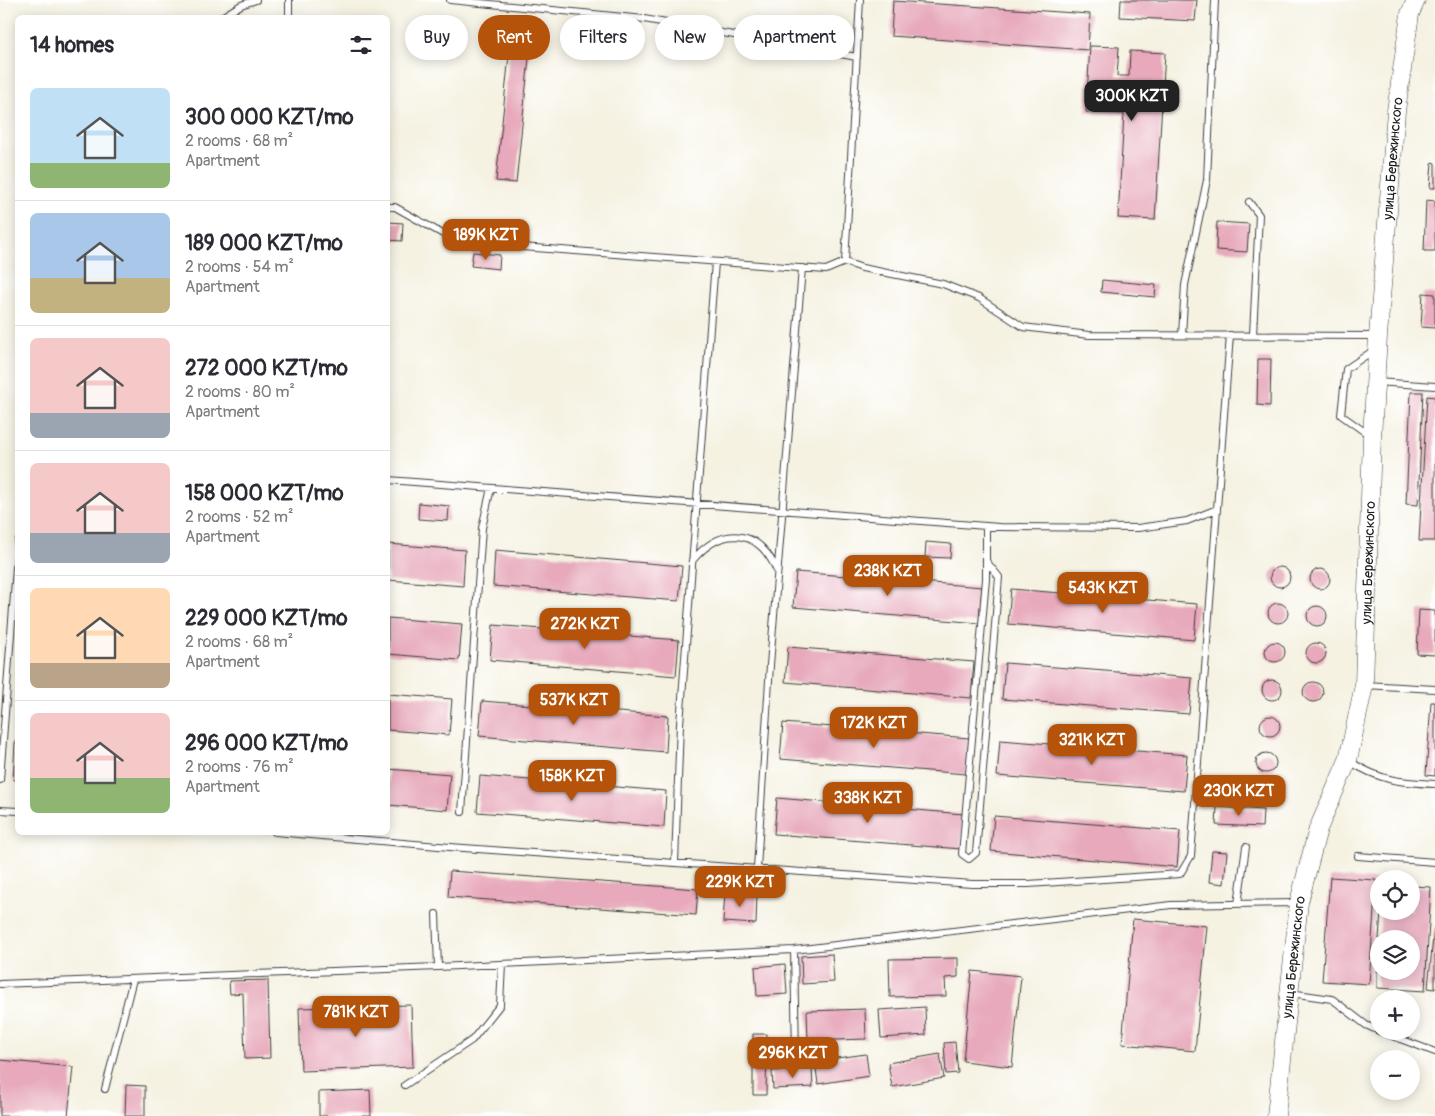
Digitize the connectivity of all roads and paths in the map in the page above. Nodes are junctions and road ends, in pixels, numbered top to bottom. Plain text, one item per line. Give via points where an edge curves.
1 (256, 0) edge
2 (289, 0) edge
3 (450, 0) edge
4 (860, 0) edge
5 (1215, 0) edge
6 (1416, 0) edge
7 (225, 15) edge
8 (289, 15) edge
9 (856, 57) junction
10 (1249, 202) dead end
11 (390, 206) edge
12 (714, 262) junction
13 (845, 262) junction
14 (802, 268) junction
15 (1182, 335) junction
16 (1230, 335) junction
17 (1253, 335) junction
18 (1378, 342) junction
19 (1375, 382) junction
20 (1435, 386) edge
21 (1372, 437) junction
22 (390, 480) edge
23 (491, 488) junction
24 (696, 504) junction
25 (1217, 509) junction
26 (782, 511) junction
27 (986, 526) junction
28 (986, 561) junction
29 (692, 562) junction
30 (777, 572) junction
31 (15, 582) edge
32 (1364, 685) junction
33 (1435, 689) edge
34 (1348, 760) junction
35 (0, 780) edge
36 (1435, 784) edge
37 (0, 810) edge
38 (15, 811) edge
39 (462, 812) dead end
40 (314, 835) edge
41 (1246, 847) dead end
42 (1358, 856) dead end
43 (1435, 862) edge
44 (675, 863) junction
45 (757, 868) junction
46 (1299, 902) junction
47 (1238, 904) junction
48 (436, 914) dead end
49 (794, 950) junction
50 (502, 964) junction
51 (438, 967) junction
52 (133, 979) junction
53 (0, 984) edge
54 (1288, 993) junction
55 (1370, 1027) edge
56 (1403, 1040) edge
57 (1435, 1052) edge
58 (796, 1055) dead end
59 (405, 1084) dead end
60 (105, 1089) dead end
61 (1276, 1116) edge

1 - 7 lane
2 - 8 lane
3 - 9 lane via 644,19
4 - 9 lane
5 - 15 lane via 1207,180 1185,286
6 - 18 main road, улица Бережинского via 1410,14 1396,111
9 - 13 lane
10 - 17 lane via 1259,215
11 - 12 lane via 458,242
12 - 14 lane
12 - 24 lane
13 - 14 lane via 826,270
13 - 15 lane via 943,284 979,298 1023,327 1089,335
14 - 26 lane
15 - 16 lane
16 - 17 lane
16 - 25 lane
17 - 18 lane
18 - 19 main road, улица Бережинского
18 - 21 lane via 1346,369 1341,414
19 - 20 lane
19 - 21 main road, улица Бережинского
21 - 32 main road, улица Бережинского
22 - 23 lane
23 - 24 lane
23 - 39 lane via 482,528
24 - 26 lane
24 - 29 lane
25 - 27 lane via 1187,521 1138,528
25 - 45 lane via 1191,856 1180,874 1028,884 972,884
26 - 27 lane
26 - 30 lane
27 - 28 lane
28 - 28 lane via 962,854 969,859 976,853 999,577
29 - 30 lane via 714,540 731,536 758,544 770,556
29 - 44 lane via 680,724
30 - 45 lane
31 - 35 lane
32 - 33 lane
32 - 34 main road, улица Бережинского
34 - 36 lane via 1371,775 1398,782
34 - 46 main road, улица Бережинского via 1318,829
37 - 38 lane
40 - 44 lane
41 - 47 lane
42 - 43 lane
44 - 45 lane
46 - 47 lane
46 - 54 main road, улица Бережинского
47 - 49 lane via 1171,905
48 - 51 lane
49 - 50 lane
49 - 58 lane
50 - 51 lane
50 - 59 lane via 500,1004 472,1040
51 - 52 lane
52 - 53 lane
52 - 60 lane
54 - 55 lane via 1332,999
54 - 61 main road, улица Бережинского
56 - 57 lane

